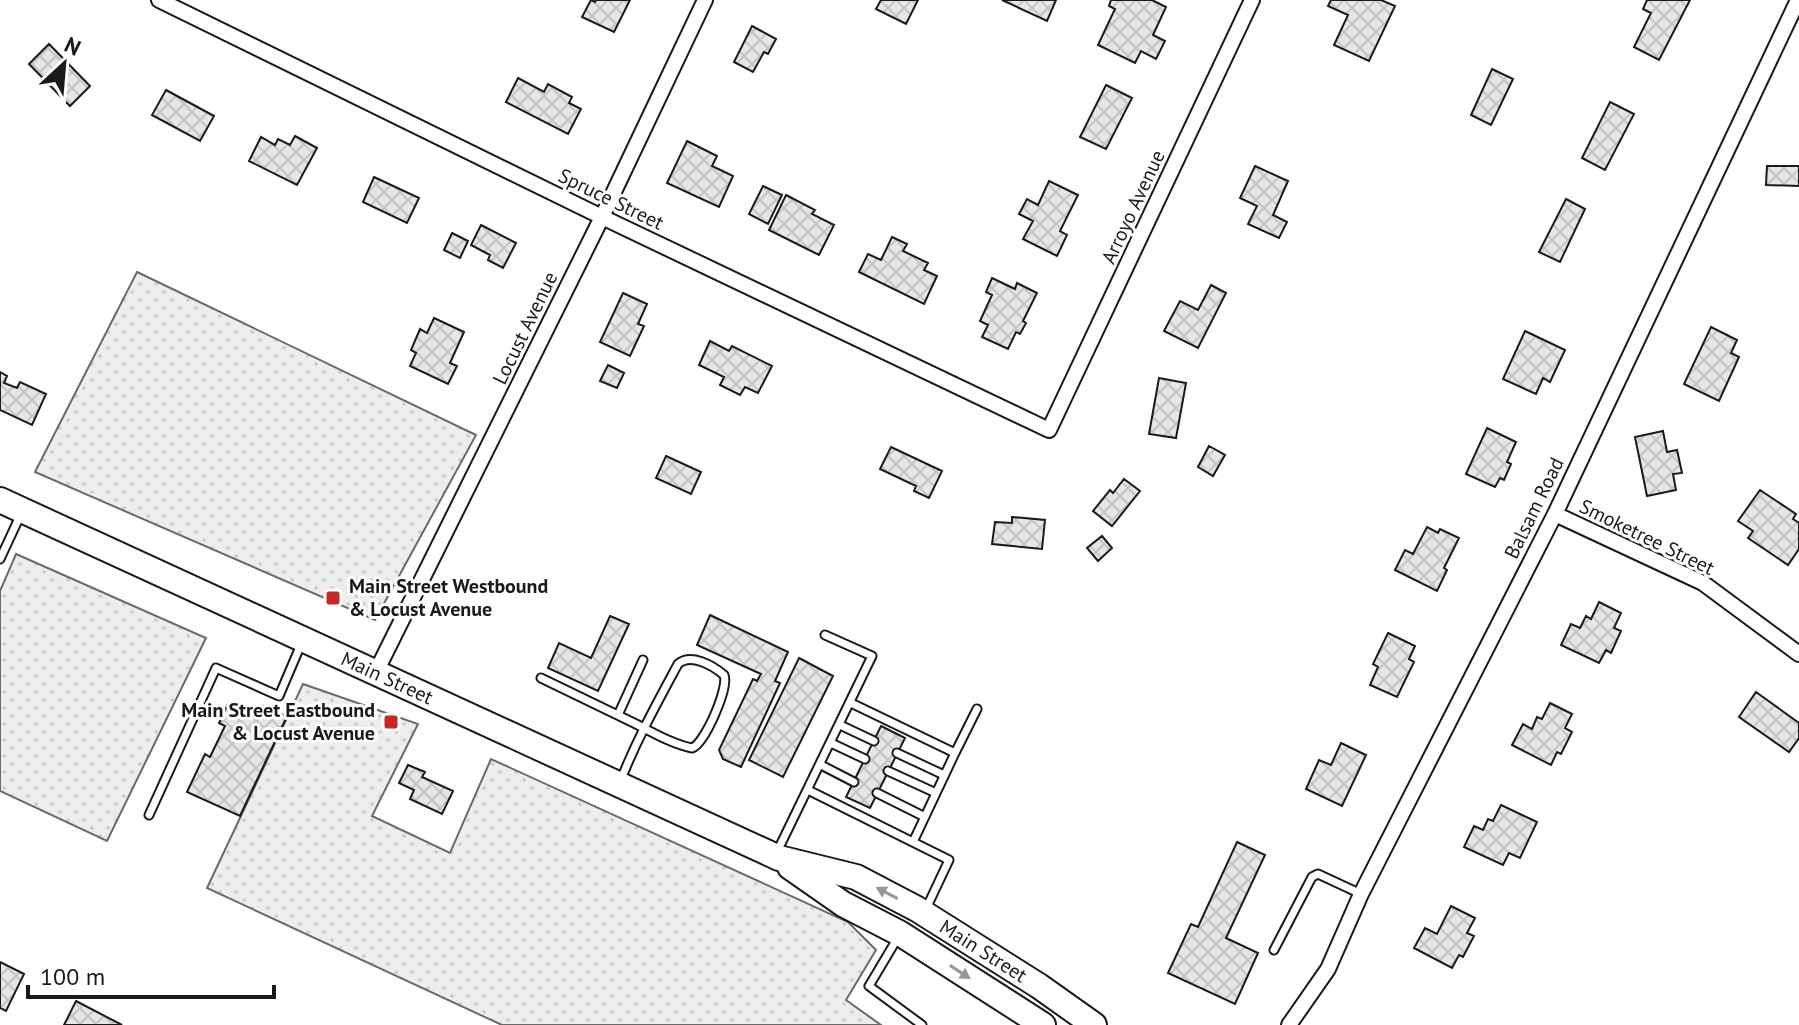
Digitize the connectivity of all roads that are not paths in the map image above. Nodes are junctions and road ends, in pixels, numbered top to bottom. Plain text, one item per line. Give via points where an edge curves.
1 (159, 0) edge
2 (705, 0) edge
3 (1252, 0) edge
4 (1798, 0) edge
5 (1792, 30) edge
6 (602, 217) junction
7 (1049, 430) joint
8 (0, 500) edge
9 (23, 510) junction
10 (1555, 514) junction
11 (0, 559) edge
12 (825, 635) dead end
13 (304, 639) junction
14 (1799, 654) edge
15 (643, 660) dead end
16 (376, 672) junction
17 (541, 678) dead end
18 (851, 703) junction
19 (977, 709) dead end
20 (618, 715) junction
21 (840, 725) junction
22 (645, 728) junction
23 (874, 741) dead end
24 (831, 743) junction
25 (897, 753) dead end
26 (955, 753) junction
27 (865, 759) dead end
28 (821, 765) junction
29 (888, 771) dead end
30 (944, 775) junction
31 (854, 782) dead end
32 (619, 784) junction
33 (808, 790) junction
34 (877, 793) dead end
35 (936, 793) junction
36 (149, 815) dead end
37 (925, 817) junction
38 (913, 842) junction
39 (775, 856) junction
40 (1361, 894) junction
41 (924, 913) junction
42 (901, 934) junction
43 (1274, 950) dead end
44 (922, 1025) edge
45 (1043, 1025) edge
46 (1094, 1025) edge
47 (1289, 1025) edge

1 - 6 street, Spruce Street
2 - 6 street, Locust Avenue
3 - 7 street, Arroyo Avenue
4 - 5 street, Balsam Road
5 - 10 street, Balsam Road
6 - 7 street, Spruce Street
6 - 16 street, Locust Avenue
8 - 9 main road, Main Street
9 - 11 lane
9 - 13 main road, Main Street
10 - 14 street, Smoketree Street via 1703,583
10 - 40 street, Balsam Road
12 - 18 lane via 872,656
13 - 16 main road, Main Street
13 - 36 lane via 279,696 216,668
15 - 20 lane
16 - 32 main road, Main Street
17 - 20 lane
18 - 21 lane
18 - 26 lane
19 - 26 lane
20 - 22 lane
21 - 23 lane
21 - 24 lane
22 - 22 lane via 684,659 724,675 724,692 699,746 681,746
22 - 32 lane
24 - 27 lane
24 - 28 lane
25 - 30 lane
26 - 30 lane
28 - 31 lane
28 - 33 lane
29 - 35 lane
30 - 35 lane
32 - 39 main road, Main Street
33 - 38 lane
33 - 39 lane
34 - 37 lane
35 - 37 lane
37 - 38 lane
38 - 41 lane via 949,860
41 -> 39 main road, Main Street via 856,877
39 - 42 main road, Main Street via 843,904
40 - 43 lane via 1318,874 1312,877
40 - 47 street, Balsam Road via 1328,969
41 - 46 main road, Main Street
42 - 44 lane via 869,986
42 -> 45 main road, Main Street

